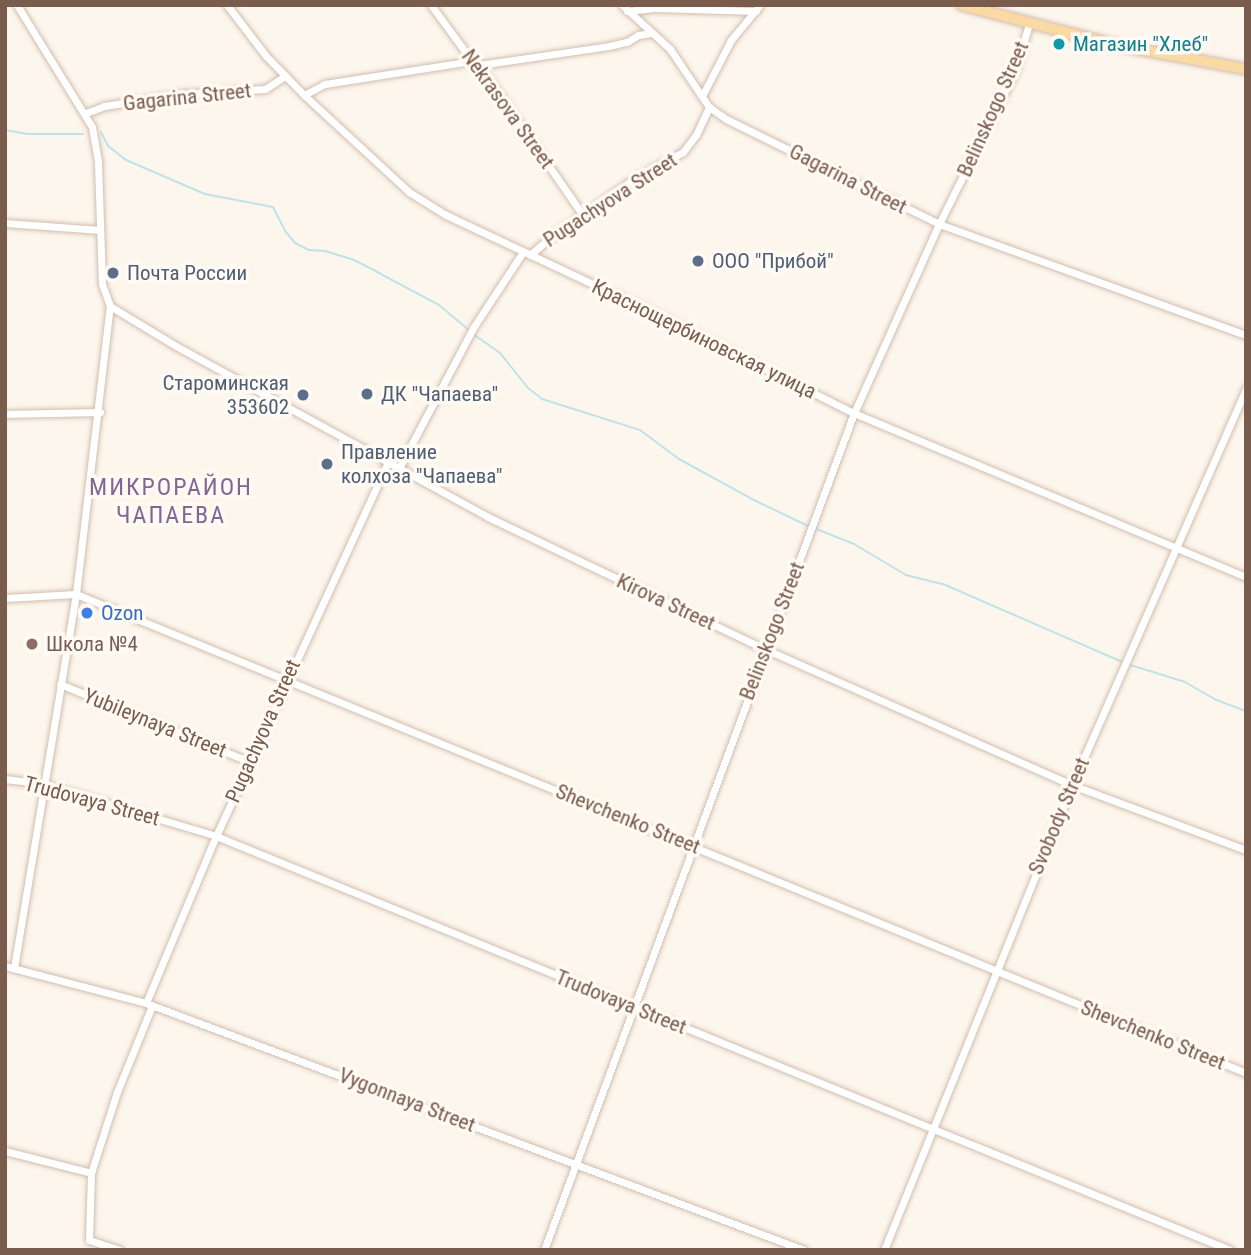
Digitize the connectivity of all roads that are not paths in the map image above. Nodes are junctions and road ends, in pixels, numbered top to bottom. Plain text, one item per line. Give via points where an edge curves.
1 (17, 5) edge
2 (227, 5) edge
3 (431, 5) edge
4 (961, 5) edge
5 (625, 8) edge
6 (758, 8) edge
7 (1028, 24) junction
8 (652, 33) junction
9 (464, 49) junction
10 (458, 63) junction
11 (475, 63) junction
12 (1246, 69) edge
13 (285, 76) junction
14 (304, 96) junction
15 (702, 96) junction
16 (709, 107) junction
17 (86, 113) junction
18 (583, 215) junction
19 (5, 223) edge
20 (939, 224) junction
21 (100, 230) junction
22 (527, 254) junction
23 (110, 306) junction
24 (1246, 335) edge
25 (1246, 388) edge
26 (100, 412) junction
27 (854, 413) junction
28 (5, 414) edge
29 (388, 462) junction
30 (399, 468) junction
31 (1175, 550) junction
32 (1246, 577) edge
33 (76, 594) junction
34 (5, 598) edge
35 (765, 649) junction
36 (286, 680) junction
37 (61, 684) junction
38 (250, 762) junction
39 (5, 779) edge
40 (43, 784) junction
41 (1072, 785) junction
42 (216, 836) junction
43 (692, 845) junction
44 (1246, 850) edge
45 (5, 966) edge
46 (14, 968) junction
47 (996, 971) junction
48 (149, 1004) junction
49 (632, 1007) junction
50 (1246, 1073) edge
51 (934, 1129) junction
52 (5, 1151) edge
53 (574, 1165) junction
54 (91, 1173) junction
55 (119, 1250) edge
56 (544, 1250) edge
57 (804, 1250) edge
58 (884, 1250) edge
59 (1230, 1250) edge

1 - 17 street
2 - 13 street, Краснощербиновская улица
3 - 9 street, Nekrasova Street
4 - 7 main road
5 - 6 street
5 - 8 street
6 - 15 street via 725,49
7 - 12 main road
7 - 20 street, Belinskogo Street via 1015,71
8 - 11 street via 609,46
8 - 15 street via 670,49
9 - 10 street
9 - 11 street, Nekrasova Street
10 - 11 street
10 - 14 street via 325,84
11 - 18 street, Nekrasova Street
13 - 14 street, Краснощербиновская улица
13 - 17 street, Gagarina Street via 265,89 182,94
14 - 22 street, Краснощербиновская улица via 409,192
15 - 16 street
16 - 18 street, Pugachyova Street via 688,148
16 - 20 street, Gagarina Street
17 - 21 street via 96,140
18 - 22 street, Pugachyova Street
19 - 21 street
20 - 24 street, Gagarina Street
20 - 27 street, Belinskogo Street
21 - 23 street via 102,284
22 - 27 street, Краснощербиновская улица
22 - 30 street, Pugachyova Street via 470,331
23 - 26 street
23 - 29 street, Kirova Street
25 - 31 street, Svobody Street
26 - 28 street
26 - 33 street
27 - 31 street, Краснощербиновская улица
27 - 35 street, Belinskogo Street
29 - 30 street, Kirova Street
29 - 36 street, Pugachyova Street
30 - 35 street, Kirova Street via 488,517
31 - 32 street, Краснощербиновская улица
31 - 41 street, Svobody Street
33 - 34 street, Shevchenko Street
33 - 36 street, Shevchenko Street
33 - 37 street
35 - 41 street, Kirova Street
35 - 43 street, Belinskogo Street
36 - 38 street, Pugachyova Street
36 - 43 street, Shevchenko Street
37 - 38 street, Yubileynaya Street
37 - 40 street
38 - 42 street, Pugachyova Street
39 - 40 street, Trudovaya Street
40 - 42 street, Trudovaya Street
40 - 46 street
41 - 44 street, Kirova Street
41 - 47 street, Svobody Street
42 - 48 street, Pugachyova Street
42 - 49 street, Trudovaya Street
43 - 47 street, Shevchenko Street
43 - 49 street, Belinskogo Street
45 - 46 street, Vygonnaya Street
46 - 48 street, Vygonnaya Street
47 - 50 street, Shevchenko Street
47 - 51 street, Svobody Street
48 - 53 street, Vygonnaya Street
48 - 54 street, Pugachyova Street
49 - 51 street, Trudovaya Street
49 - 53 street, Belinskogo Street
51 - 58 street, Svobody Street
51 - 59 street, Trudovaya Street
52 - 54 street
53 - 56 street, Belinskogo Street
53 - 57 street, Vygonnaya Street
54 - 55 street, Pugachyova Street via 89,1240

